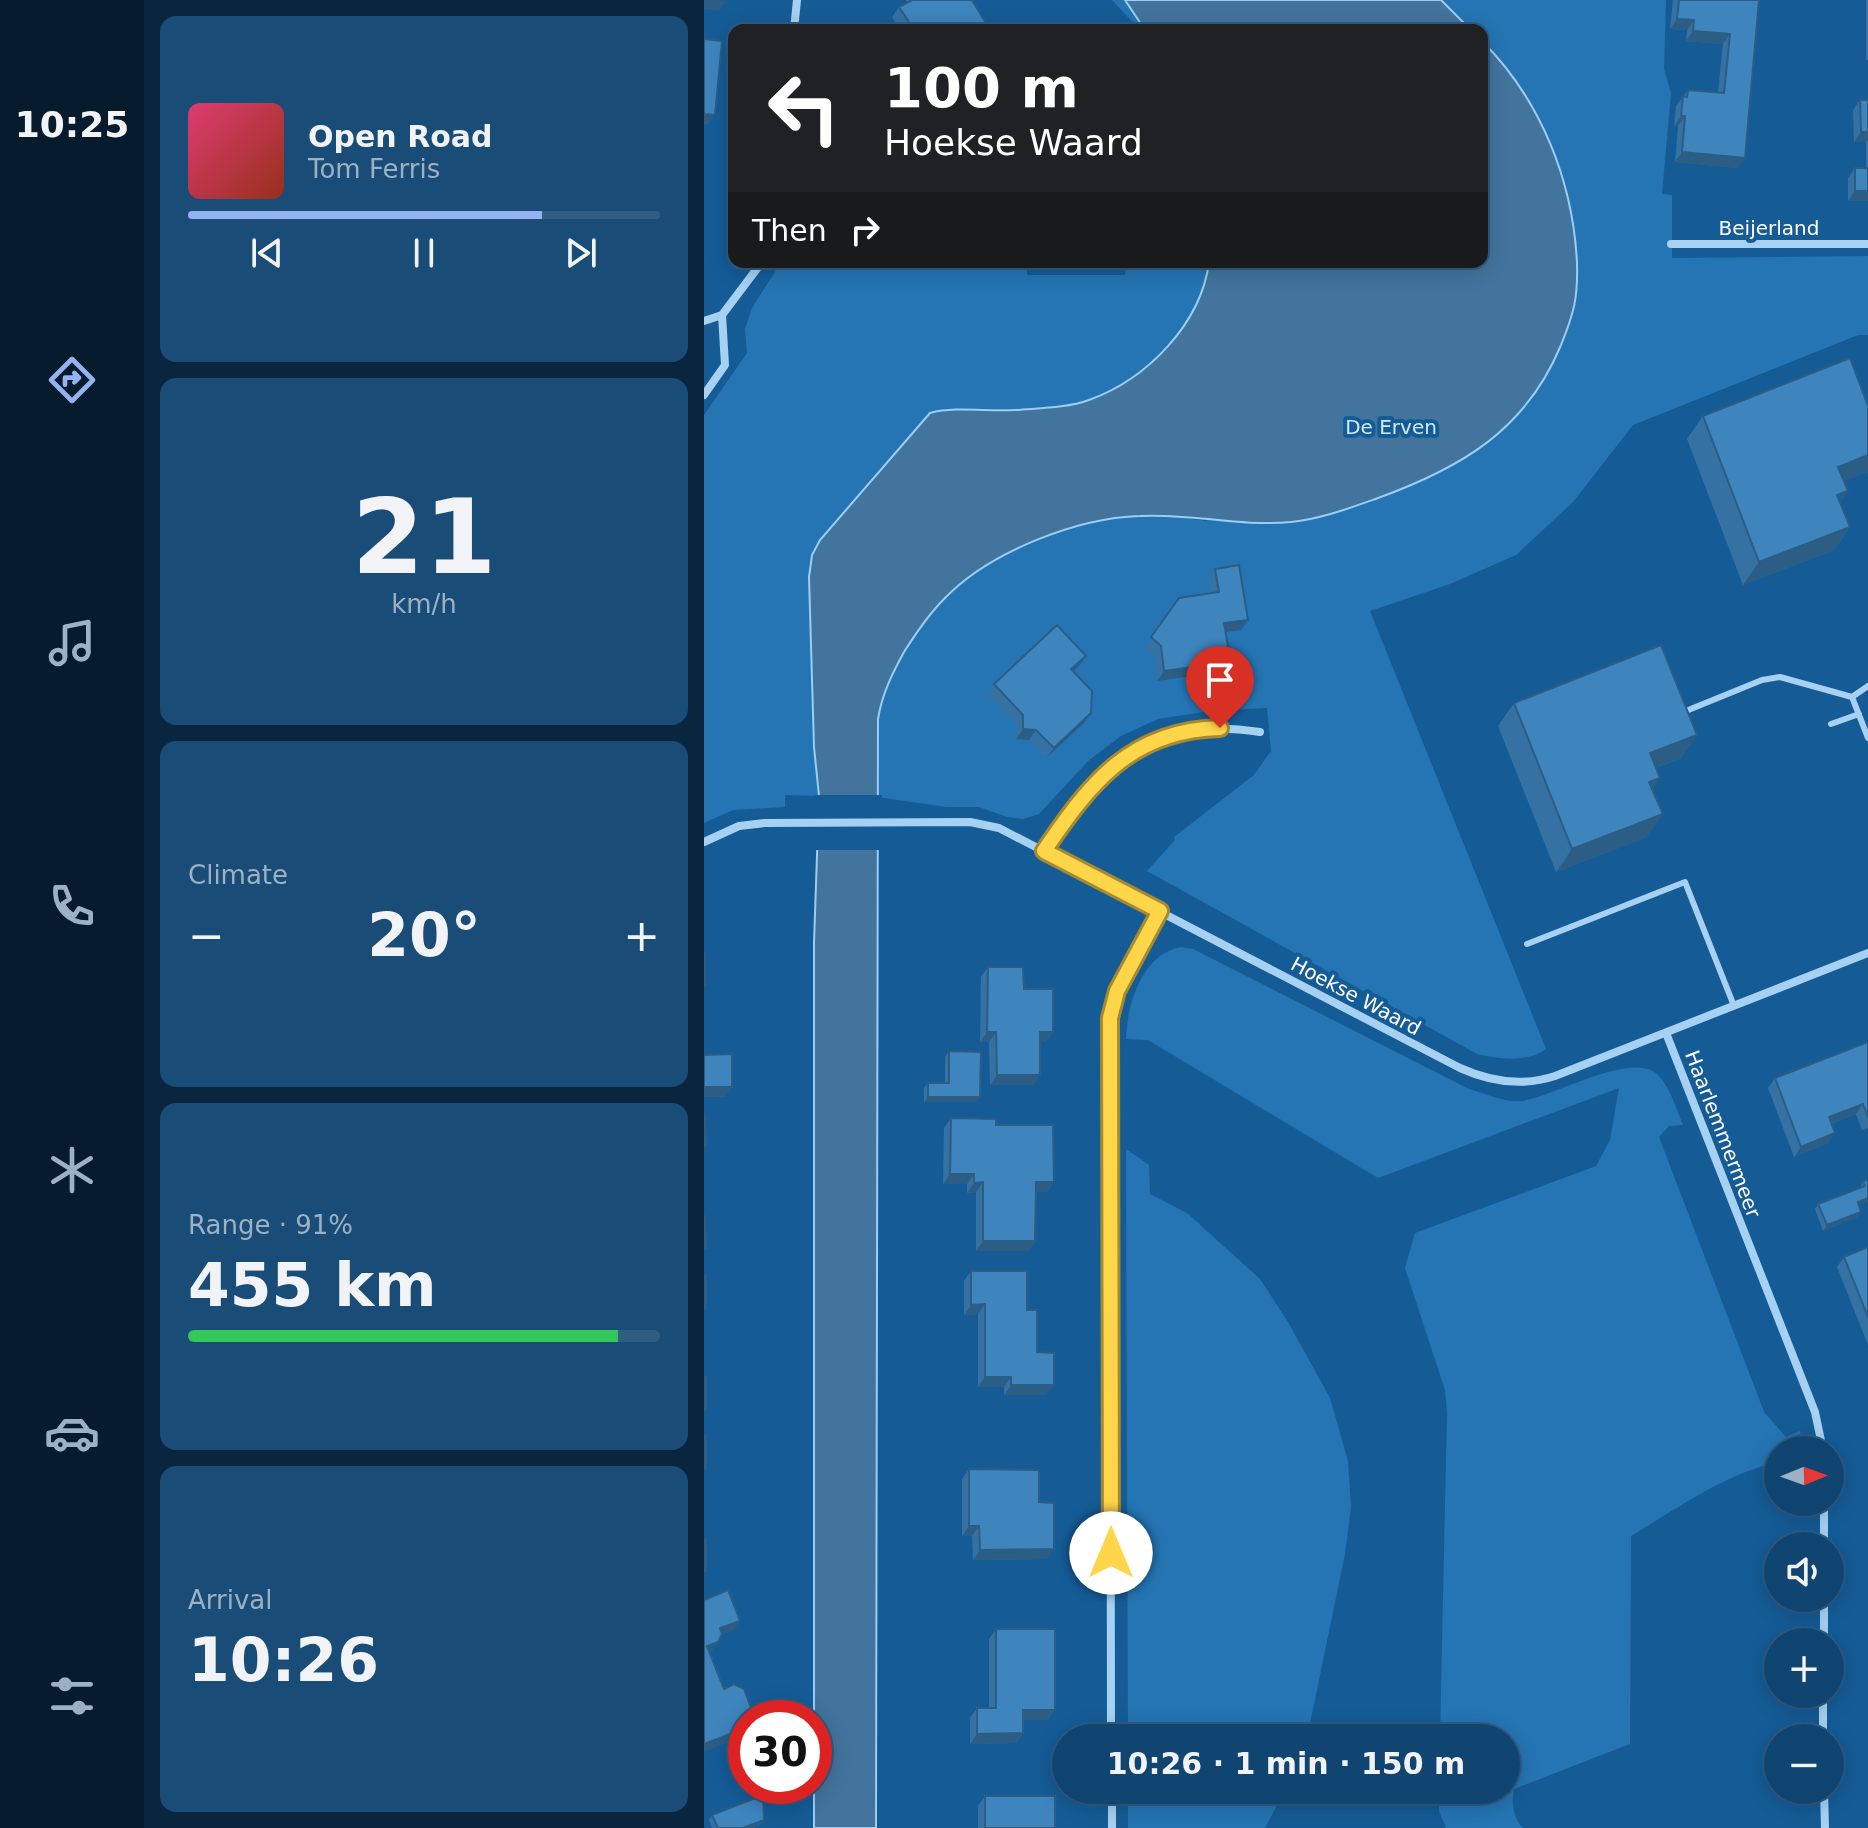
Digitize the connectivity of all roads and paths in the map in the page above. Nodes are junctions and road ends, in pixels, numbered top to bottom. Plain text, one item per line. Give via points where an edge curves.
1 (797, 0) edge
2 (795, 24) edge
3 (1671, 244) dead end
4 (1868, 244) edge
5 (757, 268) edge
6 (722, 315) junction
7 (704, 321) edge
8 (704, 395) edge
9 (1868, 686) edge
10 (1852, 697) junction
11 (1859, 714) junction
12 (1669, 719) edge
13 (1831, 724) dead end
14 (1260, 732) dead end
15 (1868, 738) edge
16 (704, 842) edge
17 (1044, 851) junction
18 (1160, 911) junction
19 (1527, 944) dead end
20 (1868, 953) edge
21 (1734, 1006) junction
22 (1666, 1033) junction
23 (1820, 1436) edge
24 (1111, 1724) edge
25 (1112, 1804) edge
26 (1824, 1804) edge
27 (1112, 1828) edge
28 (1825, 1828) edge

1 - 2 street
3 - 4 street, Beijerland
5 - 6 street
6 - 7 street
6 - 8 street via 725,365
9 - 10 lane
10 - 11 lane
10 - 12 lane via 1780,677
11 - 13 lane
11 - 15 lane
14 - 17 street via 1187,730 1143,746 1099,778
16 - 17 street, Hoekse Waard via 739,826 970,822 999,828
17 - 18 street, Hoekse Waard
18 - 22 street, Hoekse Waard via 1481,1077 1530,1083
18 - 24 street via 1117,991 1110,1018
19 - 21 lane via 1685,882
20 - 21 street, Haarlemmermeer
21 - 22 street, Haarlemmermeer
22 - 23 street, Haarlemmermeer
25 - 27 street
26 - 28 street

